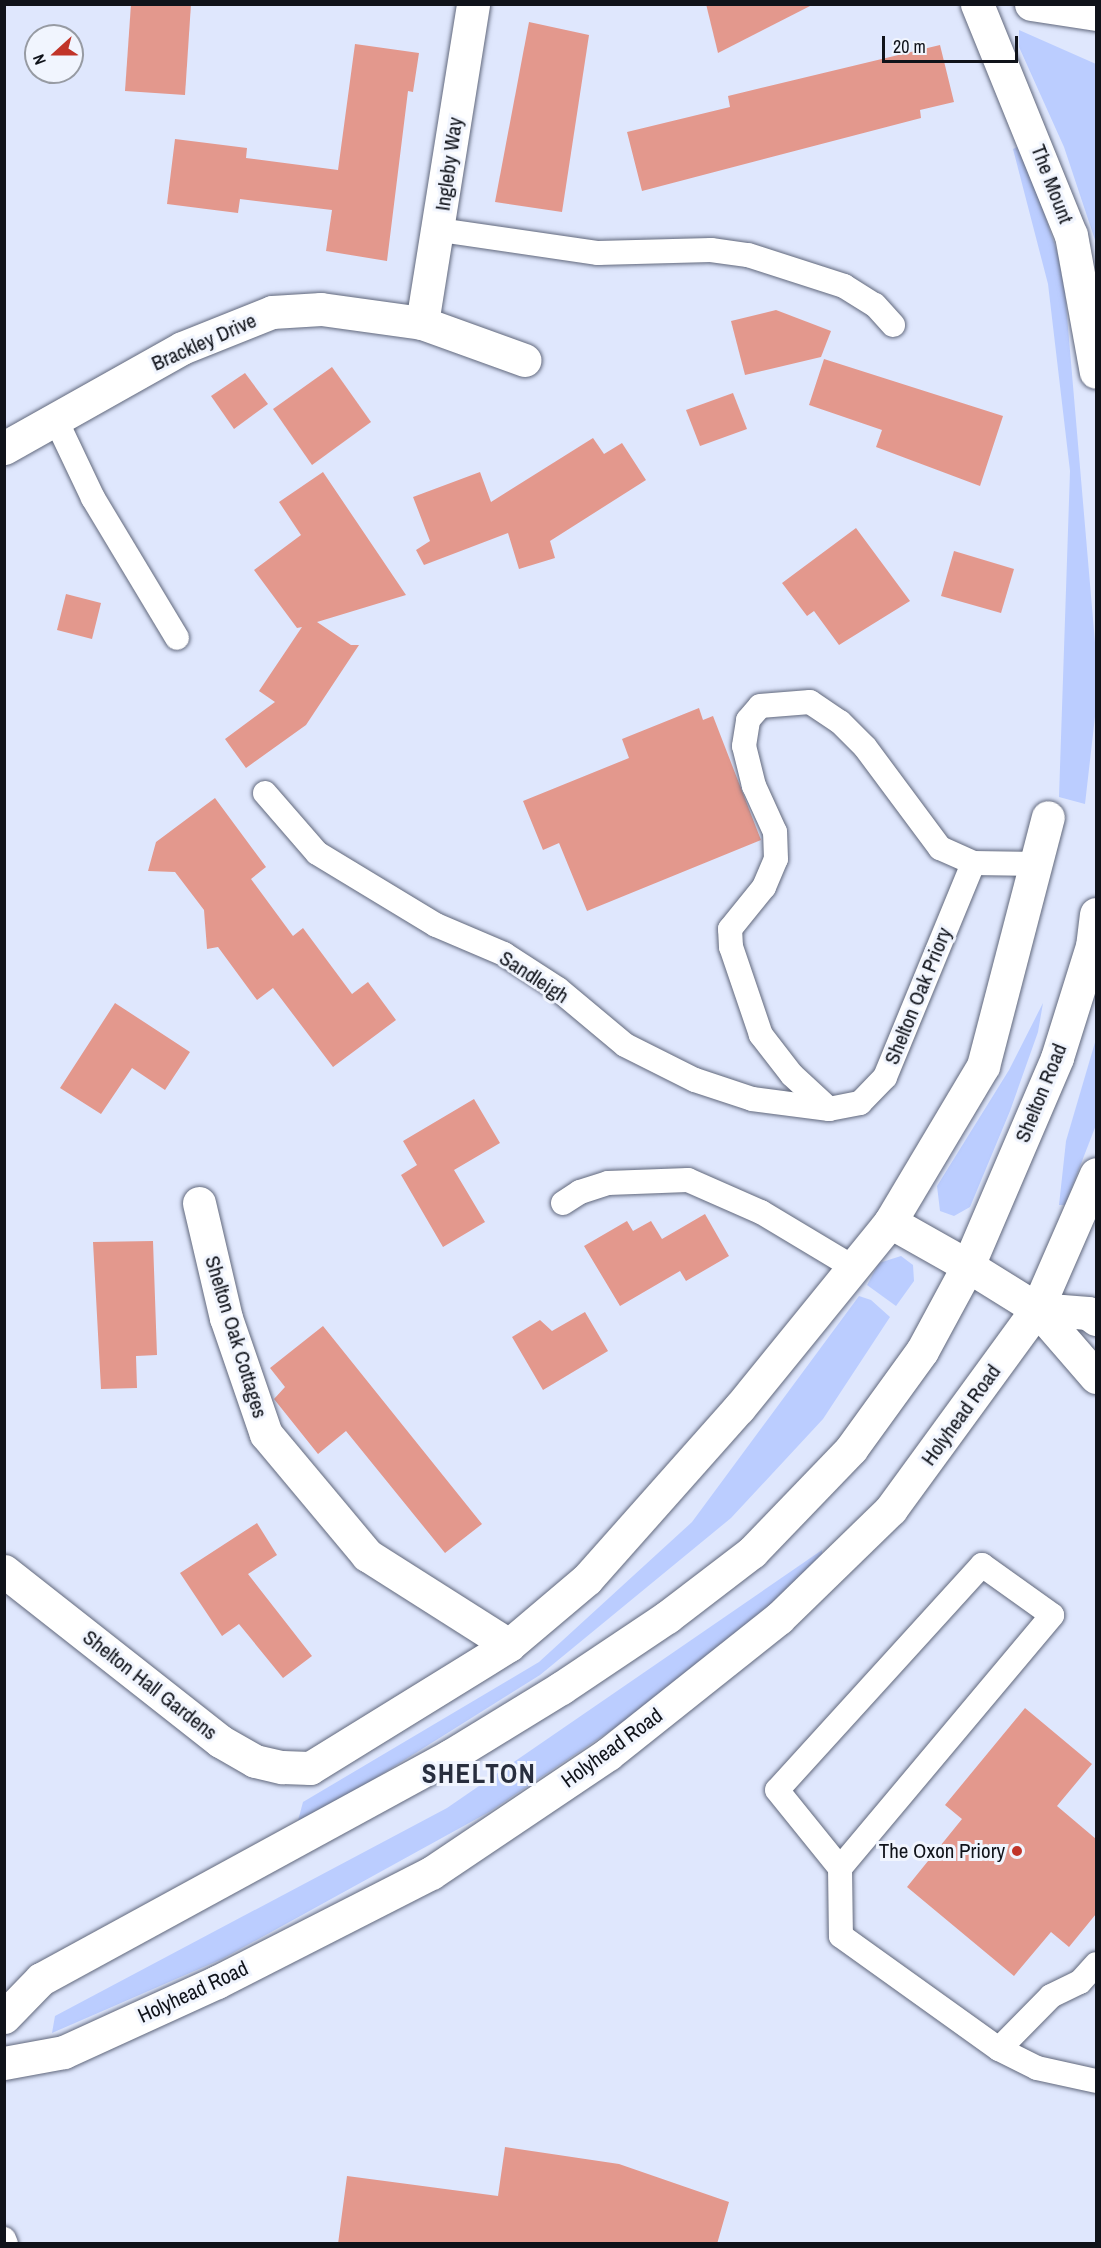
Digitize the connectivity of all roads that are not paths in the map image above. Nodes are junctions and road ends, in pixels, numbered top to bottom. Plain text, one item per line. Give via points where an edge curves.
1 (473, 4) edge
2 (977, 4) edge
3 (1031, 4) edge
4 (1096, 14) edge
5 (440, 230) junction
6 (422, 323) junction
7 (892, 325) dead end
8 (524, 360) dead end
9 (1096, 372) edge
10 (55, 418) junction
11 (4, 448) edge
12 (177, 638) dead end
13 (265, 793) dead end
14 (1048, 817) dead end
15 (973, 863) junction
16 (1039, 864) junction
17 (1096, 914) edge
18 (829, 1109) junction
19 (1096, 1174) edge
20 (199, 1203) dead end
21 (563, 1203) dead end
22 (890, 1222) junction
23 (851, 1266) junction
24 (968, 1266) junction
25 (1037, 1308) junction
26 (1096, 1319) edge
27 (1096, 1377) edge
28 (4, 1571) edge
29 (509, 1645) junction
30 (840, 1868) junction
31 (1096, 1964) edge
32 (1088, 1984) edge
33 (4, 2017) edge
34 (999, 2049) junction
35 (4, 2063) edge
36 (1096, 2081) edge

1 - 5 main road, Ingleby Way
2 - 9 main road, The Mount via 1071,235
3 - 4 main road
5 - 6 main road, Ingleby Way
5 - 7 lane via 598,253 711,250 748,255 844,286 875,305
6 - 8 main road, Brackley Drive
6 - 10 main road, Brackley Drive via 321,309 272,312 182,348
10 - 11 main road, Brackley Drive
10 - 12 lane via 93,498
13 - 18 lane, Sandleigh via 317,854 436,925 504,954 558,989 626,1045 695,1080 752,1099
14 - 16 main road
15 - 16 lane
15 - 18 lane, Shelton Oak Priory via 885,1077 860,1103
15 - 18 lane via 940,848 865,747 810,702 760,706 748,720 744,746 754,786 775,832 776,859 764,887 730,930 731,947 761,1035 792,1075
16 - 22 main road via 983,1066
17 - 24 main road, Shelton Road via 1092,946 1057,1058
19 - 25 main road
20 - 29 main road, Shelton Oak Cottages via 226,1318 266,1434 367,1555
21 - 23 lane via 580,1192 608,1183 688,1180 761,1212
22 - 23 main road
22 - 24 main road
23 - 29 main road via 739,1408 587,1579
24 - 25 main road
24 - 33 main road via 922,1351 851,1449 752,1552 561,1688 450,1756 41,1979
25 - 26 main road via 1088,1313
25 - 27 main road
25 - 35 main road, Holyhead Road via 891,1509 779,1618 608,1754 420,1878 217,1982 64,2052
28 - 29 main road, Shelton Hall Gardens via 220,1741 255,1761 310,1768
30 - 30 lane via 777,1790 982,1566 1052,1616
30 - 34 lane via 841,1936
31 - 32 lane
32 - 34 lane via 1051,1996
34 - 36 lane via 1037,2068

